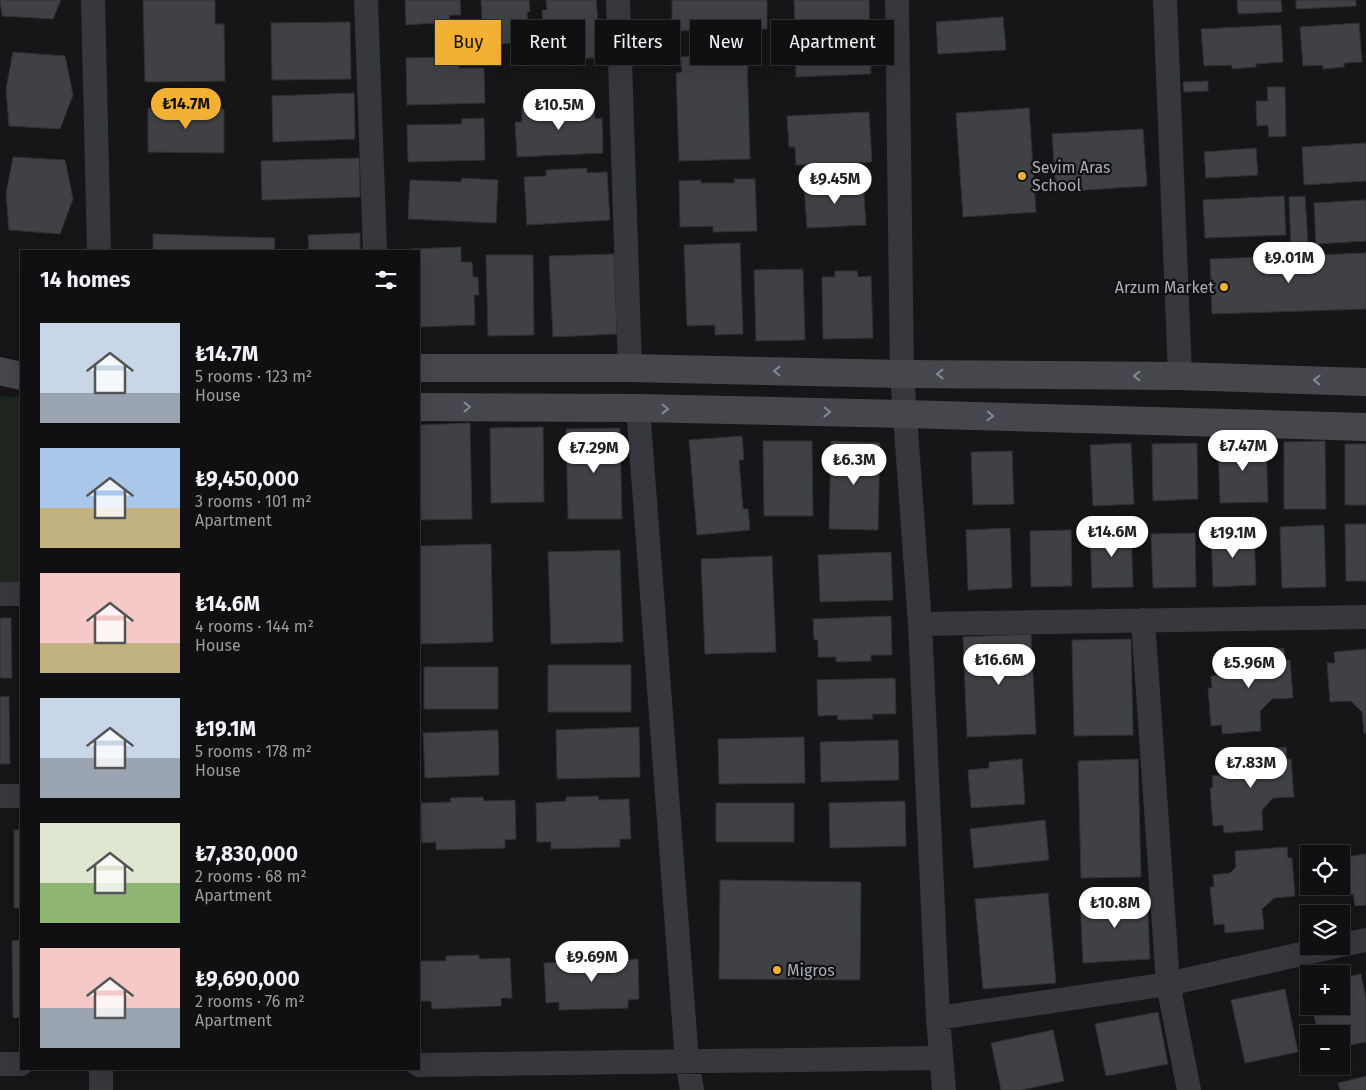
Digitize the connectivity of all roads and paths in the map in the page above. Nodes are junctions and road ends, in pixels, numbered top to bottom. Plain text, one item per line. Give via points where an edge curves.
1 (93, 0) edge
2 (366, 0) edge
3 (618, 0) edge
4 (897, 0) edge
5 (1165, 0) edge
6 (99, 250) edge
7 (375, 250) edge
8 (20, 362) edge
9 (0, 363) edge
10 (420, 368) edge
11 (630, 368) junction
12 (0, 371) edge
13 (902, 374) junction
14 (20, 376) edge
15 (1180, 376) junction
16 (1366, 382) edge
17 (420, 407) edge
18 (638, 408) junction
19 (904, 414) junction
20 (1366, 427) edge
21 (0, 594) edge
22 (20, 594) edge
23 (1366, 617) edge
24 (1142, 620) junction
25 (920, 624) junction
26 (0, 796) edge
27 (20, 796) edge
28 (1366, 940) edge
29 (1350, 943) edge
30 (1300, 954) edge
31 (1168, 984) junction
32 (938, 1018) junction
33 (941, 1058) junction
34 (687, 1061) junction
35 (0, 1064) edge
36 (20, 1064) edge
37 (420, 1065) edge
38 (101, 1070) edge
39 (101, 1090) edge
40 (692, 1090) edge
41 (944, 1090) edge
42 (1189, 1090) edge

1 - 6 street
2 - 7 street
3 - 11 street
4 - 13 street
5 - 15 street
8 - 9 street
10 - 11 street
13 -> 11 street
12 - 14 street
15 -> 13 street
13 - 19 street
16 -> 15 street
17 -> 18 street
18 -> 19 street
18 - 34 street
19 -> 20 street
19 - 25 street
21 - 22 street
23 - 24 street
24 - 25 street
24 - 31 street
25 - 32 street
26 - 27 street
28 - 29 street
30 - 31 street
31 - 32 street
31 - 42 street
32 - 33 street
33 - 34 street
33 - 41 street
34 - 37 street
34 - 40 street
35 - 36 street
38 - 39 street

